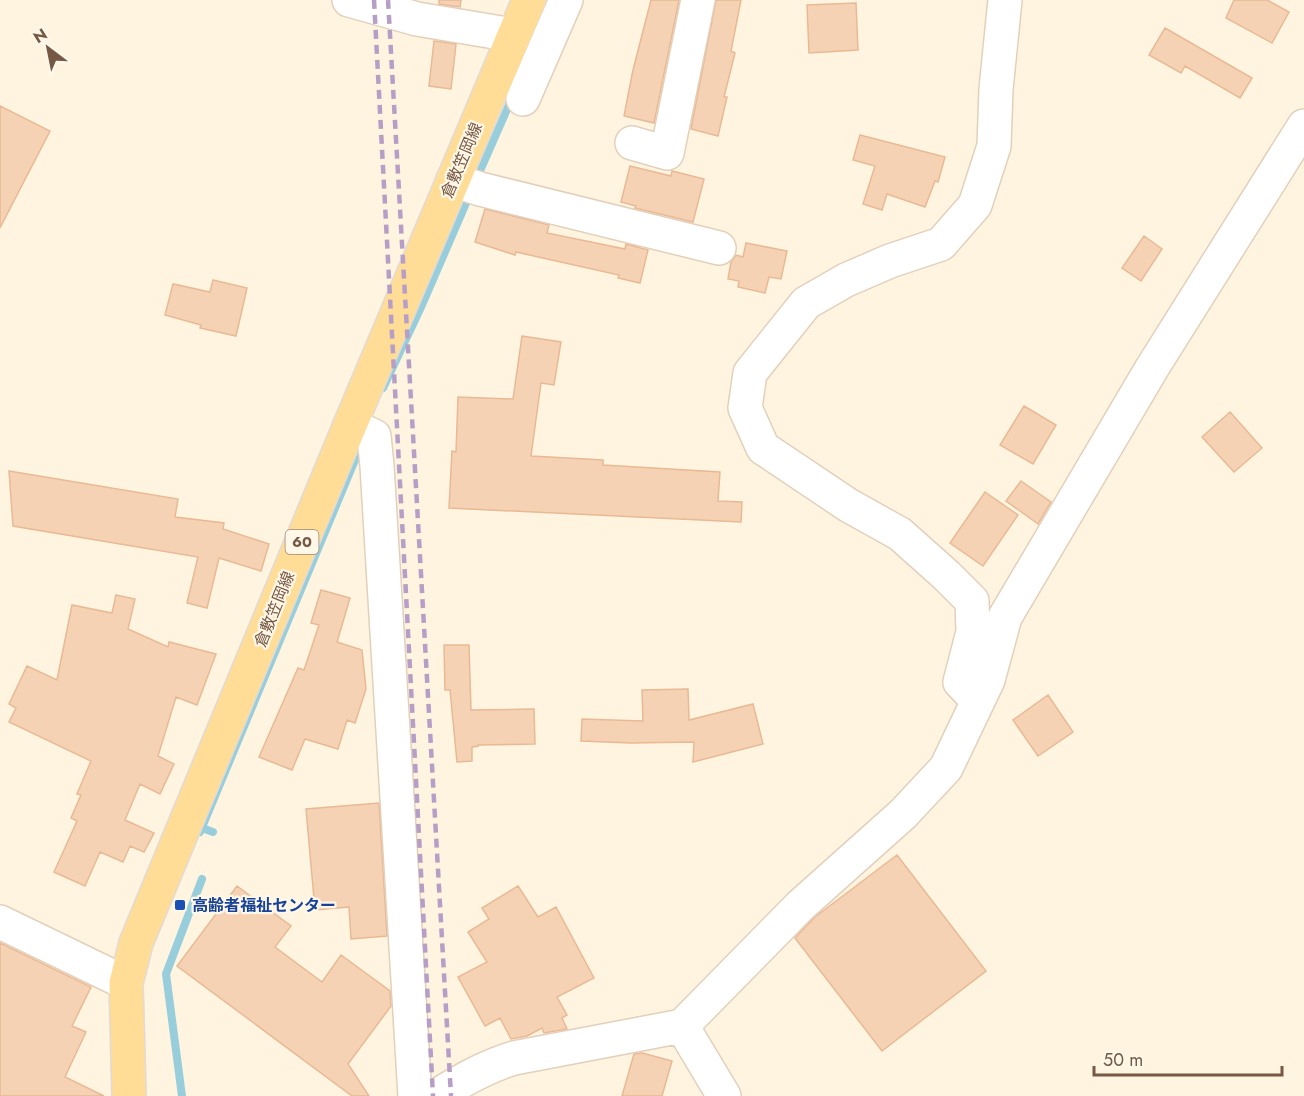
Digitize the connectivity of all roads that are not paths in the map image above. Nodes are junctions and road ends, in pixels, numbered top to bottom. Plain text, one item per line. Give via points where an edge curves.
1 (349, 0) edge
2 (529, 0) edge
3 (566, 0) edge
4 (698, 0) edge
5 (1005, 0) edge
6 (513, 35) junction
7 (523, 99) dead end
8 (1304, 126) edge
9 (632, 143) dead end
10 (466, 184) junction
11 (719, 248) dead end
12 (350, 425) junction
13 (978, 701) junction
14 (0, 922) edge
15 (126, 983) junction
16 (682, 1026) junction
17 (129, 1096) edge
18 (415, 1096) edge
19 (437, 1096) edge
20 (724, 1096) edge

1 - 6 street via 417,19
2 - 6 main road, 倉敷笠岡線 / 60
3 - 7 street
4 - 9 street via 668,153
5 - 13 street via 994,146 975,205 941,244 846,280 806,303 750,373 745,408 763,448 848,505 900,534 972,601 973,632 960,681
6 - 10 main road, 倉敷笠岡線 / 60
8 - 13 street via 1152,368 1005,617 988,680
10 - 11 street
10 - 12 main road, 倉敷笠岡線 / 60
12 - 15 main road, 倉敷笠岡線 / 60 via 136,943
12 - 18 street via 374,436 378,466
13 - 16 street via 946,768 903,814 800,906
14 - 15 street
15 - 17 main road, 倉敷笠岡線 / 60
16 - 19 street via 514,1058 467,1077
16 - 20 street

